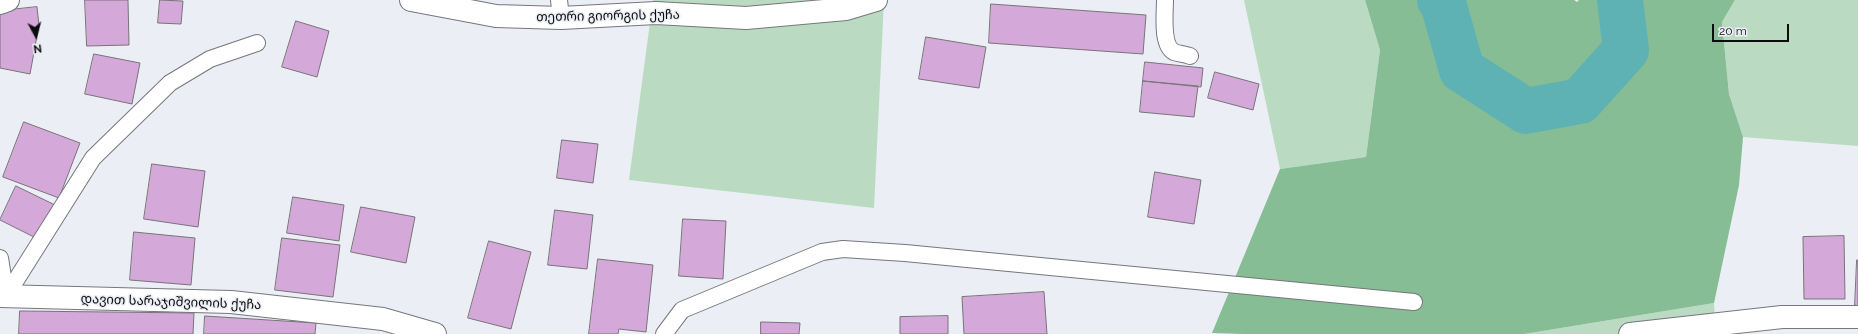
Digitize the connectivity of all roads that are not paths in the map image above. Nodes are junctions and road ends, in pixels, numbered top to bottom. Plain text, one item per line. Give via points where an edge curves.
1 (8, 0) edge
2 (411, 0) edge
3 (876, 0) edge
4 (1166, 0) edge
5 (0, 3) edge
6 (560, 9) edge
7 (257, 43) dead end
8 (1190, 56) dead end
9 (0, 258) edge
10 (3, 296) edge
11 (1414, 302) dead end
12 (1858, 317) edge
13 (435, 334) edge
14 (664, 334) edge
15 (1630, 334) edge

1 - 5 street
2 - 6 street, თეთრი გიორგის ქუჩა via 496,16
3 - 6 street, თეთრი გიორგის ქუჩა via 846,9 746,18
4 - 8 lane via 1165,34 1168,46 1174,52
7 - 10 lane via 210,59 170,83 93,158
9 - 10 lane
10 - 13 street, დავით სარაჯიშვილის ქუჩა via 232,302 383,319
11 - 14 lane via 843,249 822,252 682,310
12 - 15 street via 1782,316

